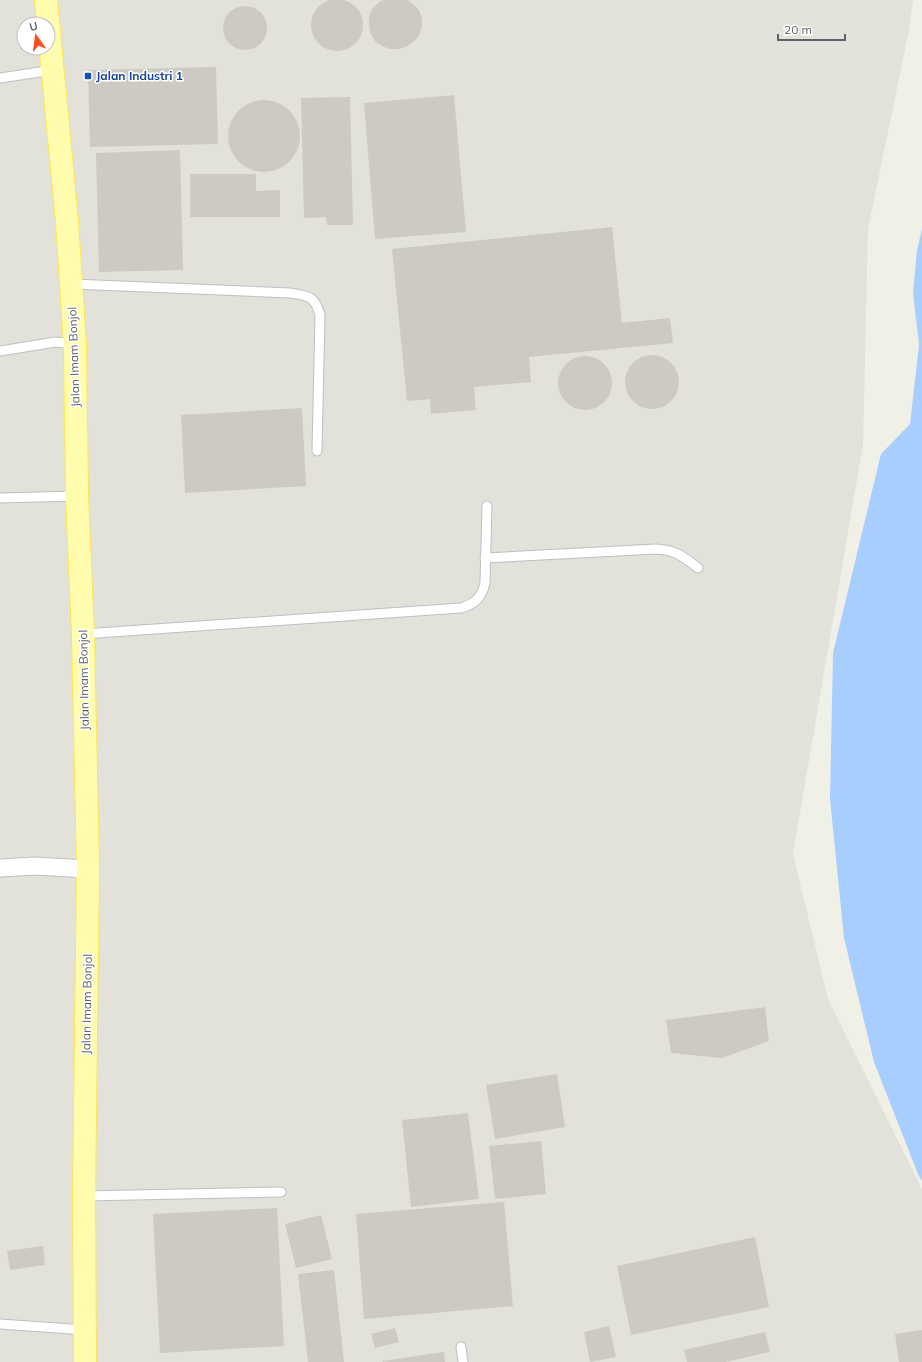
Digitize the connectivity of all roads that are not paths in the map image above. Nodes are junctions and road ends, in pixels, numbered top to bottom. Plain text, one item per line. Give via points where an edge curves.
1 (46, 0) edge
2 (53, 70) junction
3 (0, 78) edge
4 (72, 284) junction
5 (75, 344) junction
6 (0, 351) edge
7 (316, 451) dead end
8 (77, 496) junction
9 (0, 498) edge
10 (487, 506) dead end
11 (485, 558) junction
12 (698, 568) dead end
13 (83, 634) junction
14 (0, 868) edge
15 (88, 869) junction
16 (281, 1192) dead end
17 (84, 1196) junction
18 (0, 1324) edge
19 (85, 1330) junction
20 (461, 1346) dead end
21 (84, 1362) edge
22 (463, 1362) edge

1 - 2 main road, Jalan Imam Bonjol
2 - 3 lane
2 - 4 main road, Jalan Imam Bonjol
4 - 5 main road, Jalan Imam Bonjol
4 - 7 lane via 290,293 312,299 317,304 320,316
5 - 6 lane via 55,342
5 - 8 main road, Jalan Imam Bonjol
8 - 9 lane
8 - 13 main road, Jalan Imam Bonjol
10 - 11 lane
11 - 12 lane via 671,550
11 - 13 lane via 483,592 477,600 461,608
13 - 15 main road, Jalan Imam Bonjol
14 - 15 street via 34,866
15 - 17 main road, Jalan Imam Bonjol
16 - 17 lane
17 - 19 main road, Jalan Imam Bonjol
18 - 19 lane
19 - 21 main road, Jalan Imam Bonjol
20 - 22 lane

